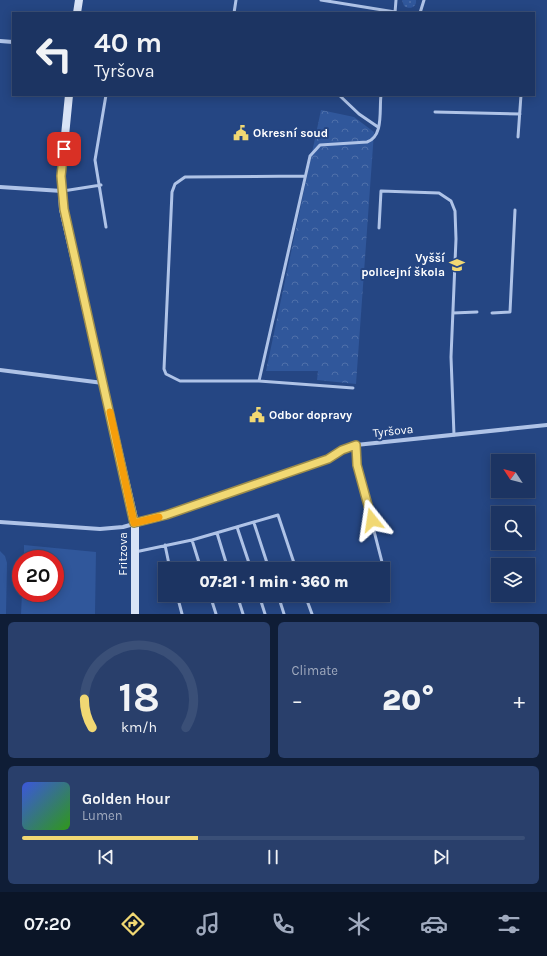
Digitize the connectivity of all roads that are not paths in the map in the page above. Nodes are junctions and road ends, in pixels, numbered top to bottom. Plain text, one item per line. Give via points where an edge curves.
1 (79, 0) edge
2 (236, 0) edge
3 (321, 0) edge
4 (396, 0) edge
5 (424, 0) edge
6 (77, 12) edge
7 (234, 12) edge
8 (395, 12) edge
9 (420, 12) edge
10 (0, 41) edge
11 (12, 42) edge
12 (69, 96) edge
13 (106, 96) edge
14 (340, 96) edge
15 (380, 96) edge
16 (521, 96) edge
17 (435, 112) dead end
18 (520, 114) junction
19 (378, 127) junction
20 (518, 137) dead end
21 (305, 176) junction
22 (101, 185) junction
23 (0, 187) edge
24 (62, 191) junction
25 (515, 210) dead end
26 (106, 227) dead end
27 (379, 228) dead end
28 (477, 312) dead end
29 (453, 313) junction
30 (492, 313) dead end
31 (0, 370) edge
32 (259, 381) junction
33 (103, 383) junction
34 (353, 388) dead end
35 (547, 425) edge
36 (454, 435) junction
37 (356, 445) junction
38 (0, 522) edge
39 (134, 523) junction
40 (254, 523) junction
41 (237, 527) junction
42 (217, 533) junction
43 (192, 540) junction
44 (164, 546) junction
45 (135, 552) junction
46 (168, 562) edge
47 (199, 562) edge
48 (226, 562) edge
49 (249, 562) edge
50 (267, 562) edge
51 (294, 562) edge
52 (382, 562) dead end
53 (179, 602) edge
54 (212, 602) edge
55 (239, 602) edge
56 (262, 602) edge
57 (280, 602) edge
58 (308, 602) edge
59 (135, 614) edge
60 (182, 614) edge
61 (216, 614) edge
62 (243, 614) edge
63 (266, 614) edge
64 (284, 614) edge
65 (312, 614) edge

1 - 6 street
2 - 7 lane
3 - 8 lane
4 - 8 lane
5 - 9 lane
10 - 11 street
12 - 24 street, Fritzova via 61,176
13 - 22 lane via 95,160
14 - 19 lane
15 - 19 lane
16 - 18 lane
17 - 18 lane
18 - 20 lane
19 - 21 lane via 376,136 367,142 326,144 316,148 310,156
21 - 32 lane
21 - 32 lane via 185,177 173,188 164,369 166,374 180,381
22 - 24 lane
22 - 26 lane
23 - 24 street
24 - 33 street, Fritzova via 65,216
25 - 30 lane via 510,312
27 - 29 lane via 381,191 439,193 451,201 455,212 456,239
28 - 29 lane
29 - 36 lane via 451,357
31 - 33 street
32 - 34 lane
33 - 39 street, Fritzova
35 - 36 street, Tyršova
36 - 37 street, Tyršova
37 - 39 street, Tyršova via 328,459 166,515
37 - 52 lane via 357,465
38 - 39 street, Tyršova via 100,529 123,527
39 - 45 street, Fritzova
40 - 41 lane
40 - 50 lane
40 - 51 lane via 278,515
41 - 42 lane
41 - 49 lane
42 - 43 lane
42 - 48 lane
43 - 44 lane
43 - 47 lane
44 - 45 lane
44 - 46 lane
45 - 59 street, Fritzova
53 - 60 lane
54 - 61 lane
55 - 62 lane
56 - 63 lane
57 - 64 lane
58 - 65 lane

